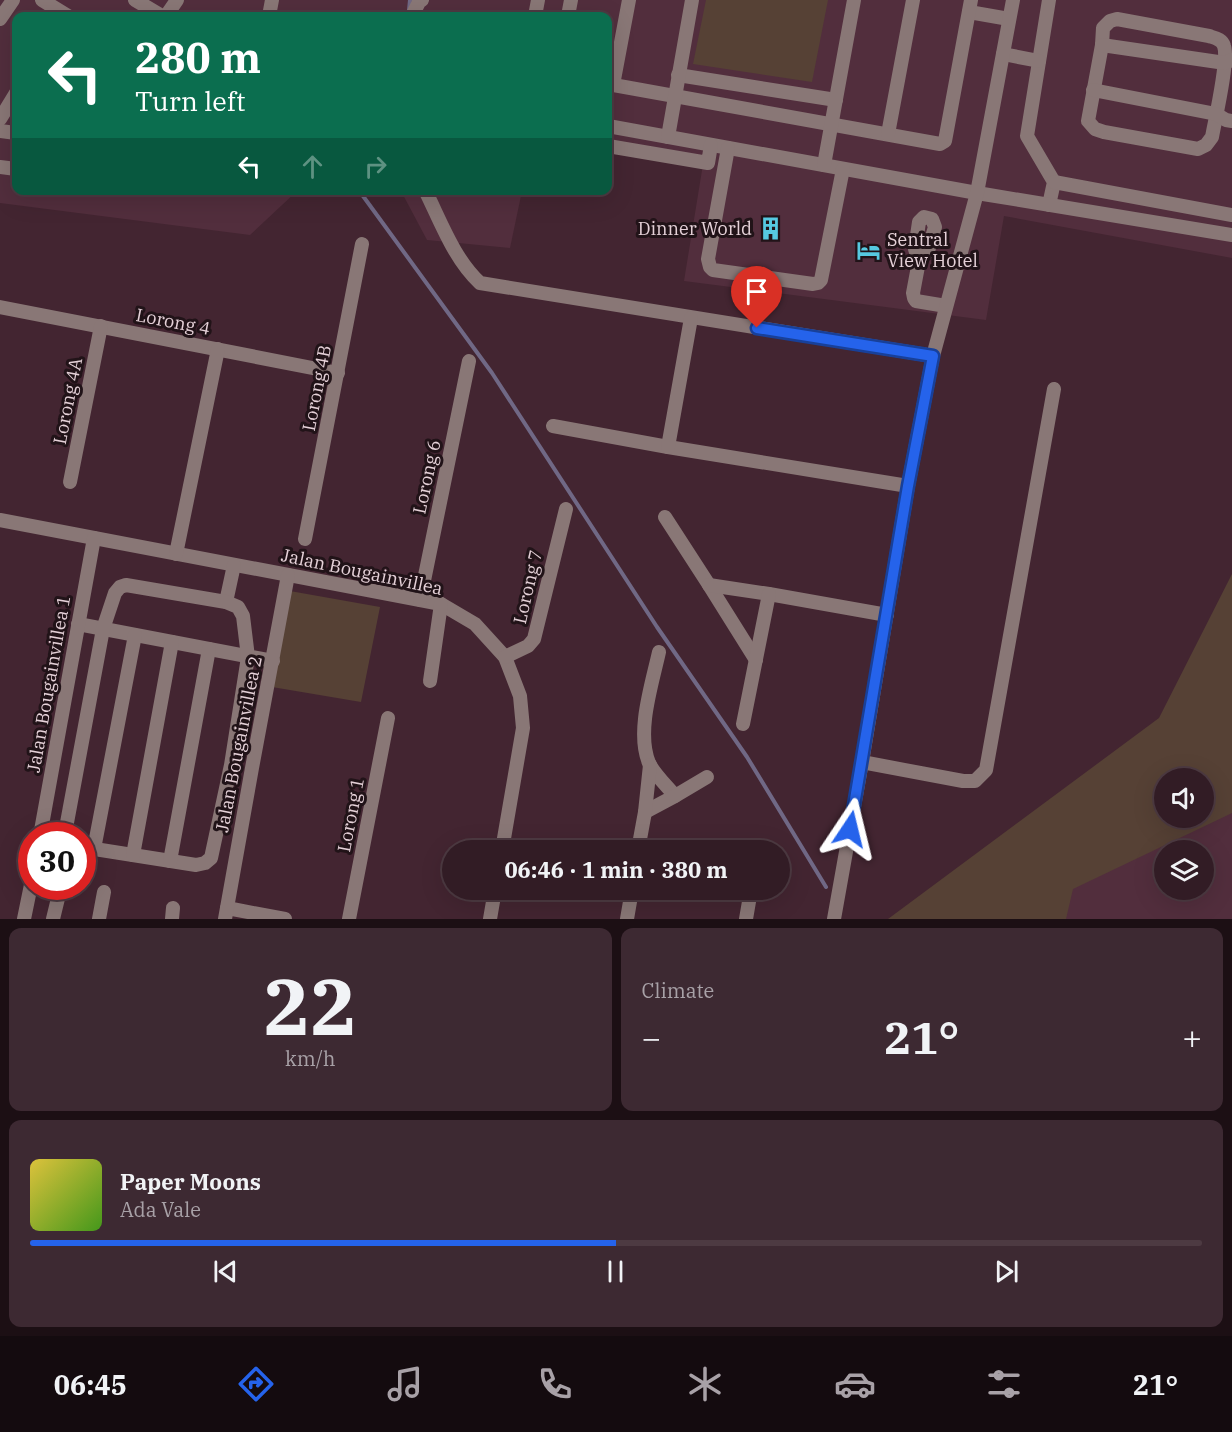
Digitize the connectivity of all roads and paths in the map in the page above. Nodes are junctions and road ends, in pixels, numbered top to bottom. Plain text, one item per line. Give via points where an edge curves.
1 (13, 0) edge
2 (42, 0) edge
3 (135, 0) edge
4 (177, 0) edge
5 (629, 0) edge
6 (692, 0) edge
7 (854, 0) edge
8 (913, 0) edge
9 (1013, 0) edge
10 (1049, 0) edge
11 (970, 6) edge
12 (62, 12) edge
13 (157, 12) edge
14 (167, 12) edge
15 (0, 19) edge
16 (1009, 19) junction
17 (1102, 45) junction
18 (1003, 54) junction
19 (1039, 61) junction
20 (1228, 61) edge
21 (678, 75) junction
22 (612, 76) edge
23 (612, 85) edge
24 (1093, 90) junction
25 (675, 96) junction
26 (12, 99) edge
27 (836, 100) junction
28 (1216, 114) junction
29 (0, 118) edge
30 (1232, 121) edge
31 (831, 124) junction
32 (612, 127) edge
33 (888, 134) junction
34 (668, 137) junction
35 (711, 145) junction
36 (612, 147) edge
37 (728, 148) junction
38 (824, 165) junction
39 (843, 169) junction
40 (1054, 182) junction
41 (977, 193) junction
42 (427, 195) edge
43 (1049, 205) junction
44 (1232, 215) edge
45 (1232, 235) edge
46 (362, 244) dead end
47 (920, 261) dead end
48 (946, 306) junction
49 (0, 307) edge
50 (691, 318) junction
51 (100, 326) junction
52 (218, 349) junction
53 (933, 356) junction
54 (469, 361) dead end
55 (338, 373) junction
56 (1054, 389) dead end
57 (553, 426) dead end
58 (668, 447) junction
59 (70, 482) dead end
60 (908, 486) junction
61 (566, 509) dead end
62 (665, 517) dead end
63 (0, 520) edge
64 (94, 538) junction
65 (305, 539) dead end
66 (176, 554) junction
67 (234, 565) junction
68 (288, 575) junction
69 (709, 585) junction
70 (769, 594) junction
71 (420, 600) junction
72 (226, 602) junction
73 (441, 604) junction
74 (887, 615) junction
75 (78, 624) junction
76 (103, 629) junction
77 (135, 635) junction
78 (172, 642) junction
79 (209, 649) junction
80 (659, 652) dead end
81 (248, 657) junction
82 (505, 657) junction
83 (756, 660) junction
84 (273, 662) junction
85 (430, 681) dead end
86 (388, 718) dead end
87 (743, 724) dead end
88 (58, 733) junction
89 (83, 738) junction
90 (862, 762) junction
91 (231, 765) junction
92 (650, 765) junction
93 (252, 768) junction
94 (707, 777) dead end
95 (675, 796) junction
96 (645, 812) junction
97 (42, 822) edge
98 (67, 822) edge
99 (94, 822) edge
100 (504, 840) edge
101 (640, 840) edge
102 (96, 849) edge
103 (133, 855) junction
104 (170, 861) junction
105 (104, 892) dead end
106 (28, 900) edge
107 (58, 900) edge
108 (493, 900) edge
109 (630, 900) edge
110 (749, 900) edge
111 (226, 914) edge
112 (24, 919) edge
113 (53, 919) edge
114 (99, 919) edge
115 (285, 919) edge
116 (349, 919) edge
117 (490, 919) edge
118 (627, 919) edge
119 (746, 919) edge
120 (834, 919) edge

1 - 15 street
2 - 12 street
3 - 13 street
4 - 14 street
5 - 22 street
6 - 21 street
7 - 27 street
8 - 33 street
9 - 16 street
10 - 19 street
11 - 16 street
11 - 33 street via 945,141 940,144
16 - 18 street
17 - 20 street
17 - 20 street via 1103,28 1117,19 1220,40
17 - 24 street
18 - 19 street
18 - 41 street
19 - 40 street via 1027,136
20 - 28 street
21 - 25 street
21 - 27 street
23 - 25 street
24 - 28 street
24 - 28 street via 1088,121 1104,132 1198,149 1212,137
25 - 31 street
25 - 34 street
26 - 29 street
27 - 31 street
28 - 30 street
31 - 33 street
31 - 38 street
32 - 34 street
34 - 35 street
35 - 36 street via 708,163
35 - 37 street
37 - 38 street
37 - 39 street via 708,260 713,270 818,283
38 - 39 street
39 - 41 street
40 - 43 street
40 - 44 street
41 - 43 street
41 - 48 street
42 - 50 street via 457,255 480,284
43 - 45 street
46 - 55 street, Lorong 4B
47 - 48 street via 914,298
48 - 53 street
49 - 51 street, Lorong 4
50 - 53 street
50 - 58 street
51 - 52 street, Lorong 4
51 - 59 street, Lorong 4A
52 - 55 street, Lorong 4
52 - 66 street
53 - 60 street
54 - 71 street, Lorong 6
55 - 65 street, Lorong 4B
56 - 90 street via 986,770 975,781 963,781
57 - 58 street
58 - 60 street
60 - 74 street
61 - 82 street, Lorong 7 via 534,639
62 - 69 street
63 - 64 street, Jalan Bougainvillea
64 - 66 street, Jalan Bougainvillea
64 - 75 street, Jalan Bougainvillea 1
66 - 67 street, Jalan Bougainvillea
67 - 68 street, Jalan Bougainvillea
67 - 72 street
68 - 71 street, Jalan Bougainvillea
68 - 84 street, Jalan Bougainvillea 2
69 - 70 street
69 - 83 street
70 - 74 street
70 - 83 street
71 - 73 street, Jalan Bougainvillea
72 - 76 street via 126,585 115,593
72 - 81 street via 238,607 243,616
73 - 82 street, Jalan Bougainvillea via 475,624
73 - 85 street
74 - 90 street
75 - 76 street
75 - 88 street, Jalan Bougainvillea 1
76 - 77 street
76 - 89 street
77 - 78 street
77 - 99 street
78 - 79 street
78 - 103 street
79 - 81 street
79 - 104 street
80 - 92 street via 644,732
81 - 84 street
81 - 91 street
82 - 100 street, Jalan Bougainvillea via 520,696 523,728
83 - 87 street
84 - 93 street, Jalan Bougainvillea 2
86 - 116 street, Lorong 1
88 - 89 street
88 - 97 street, Jalan Bougainvillea 1
89 - 98 street
90 - 120 street
91 - 93 street
91 - 104 street via 211,858 196,865
92 - 95 street
92 - 96 street
93 - 111 street, Jalan Bougainvillea 2
94 - 95 street
95 - 96 street
96 - 101 street
102 - 103 street
103 - 104 street
105 - 114 street
106 - 112 street
107 - 113 street
108 - 117 street
109 - 118 street
110 - 119 street
111 - 115 street

